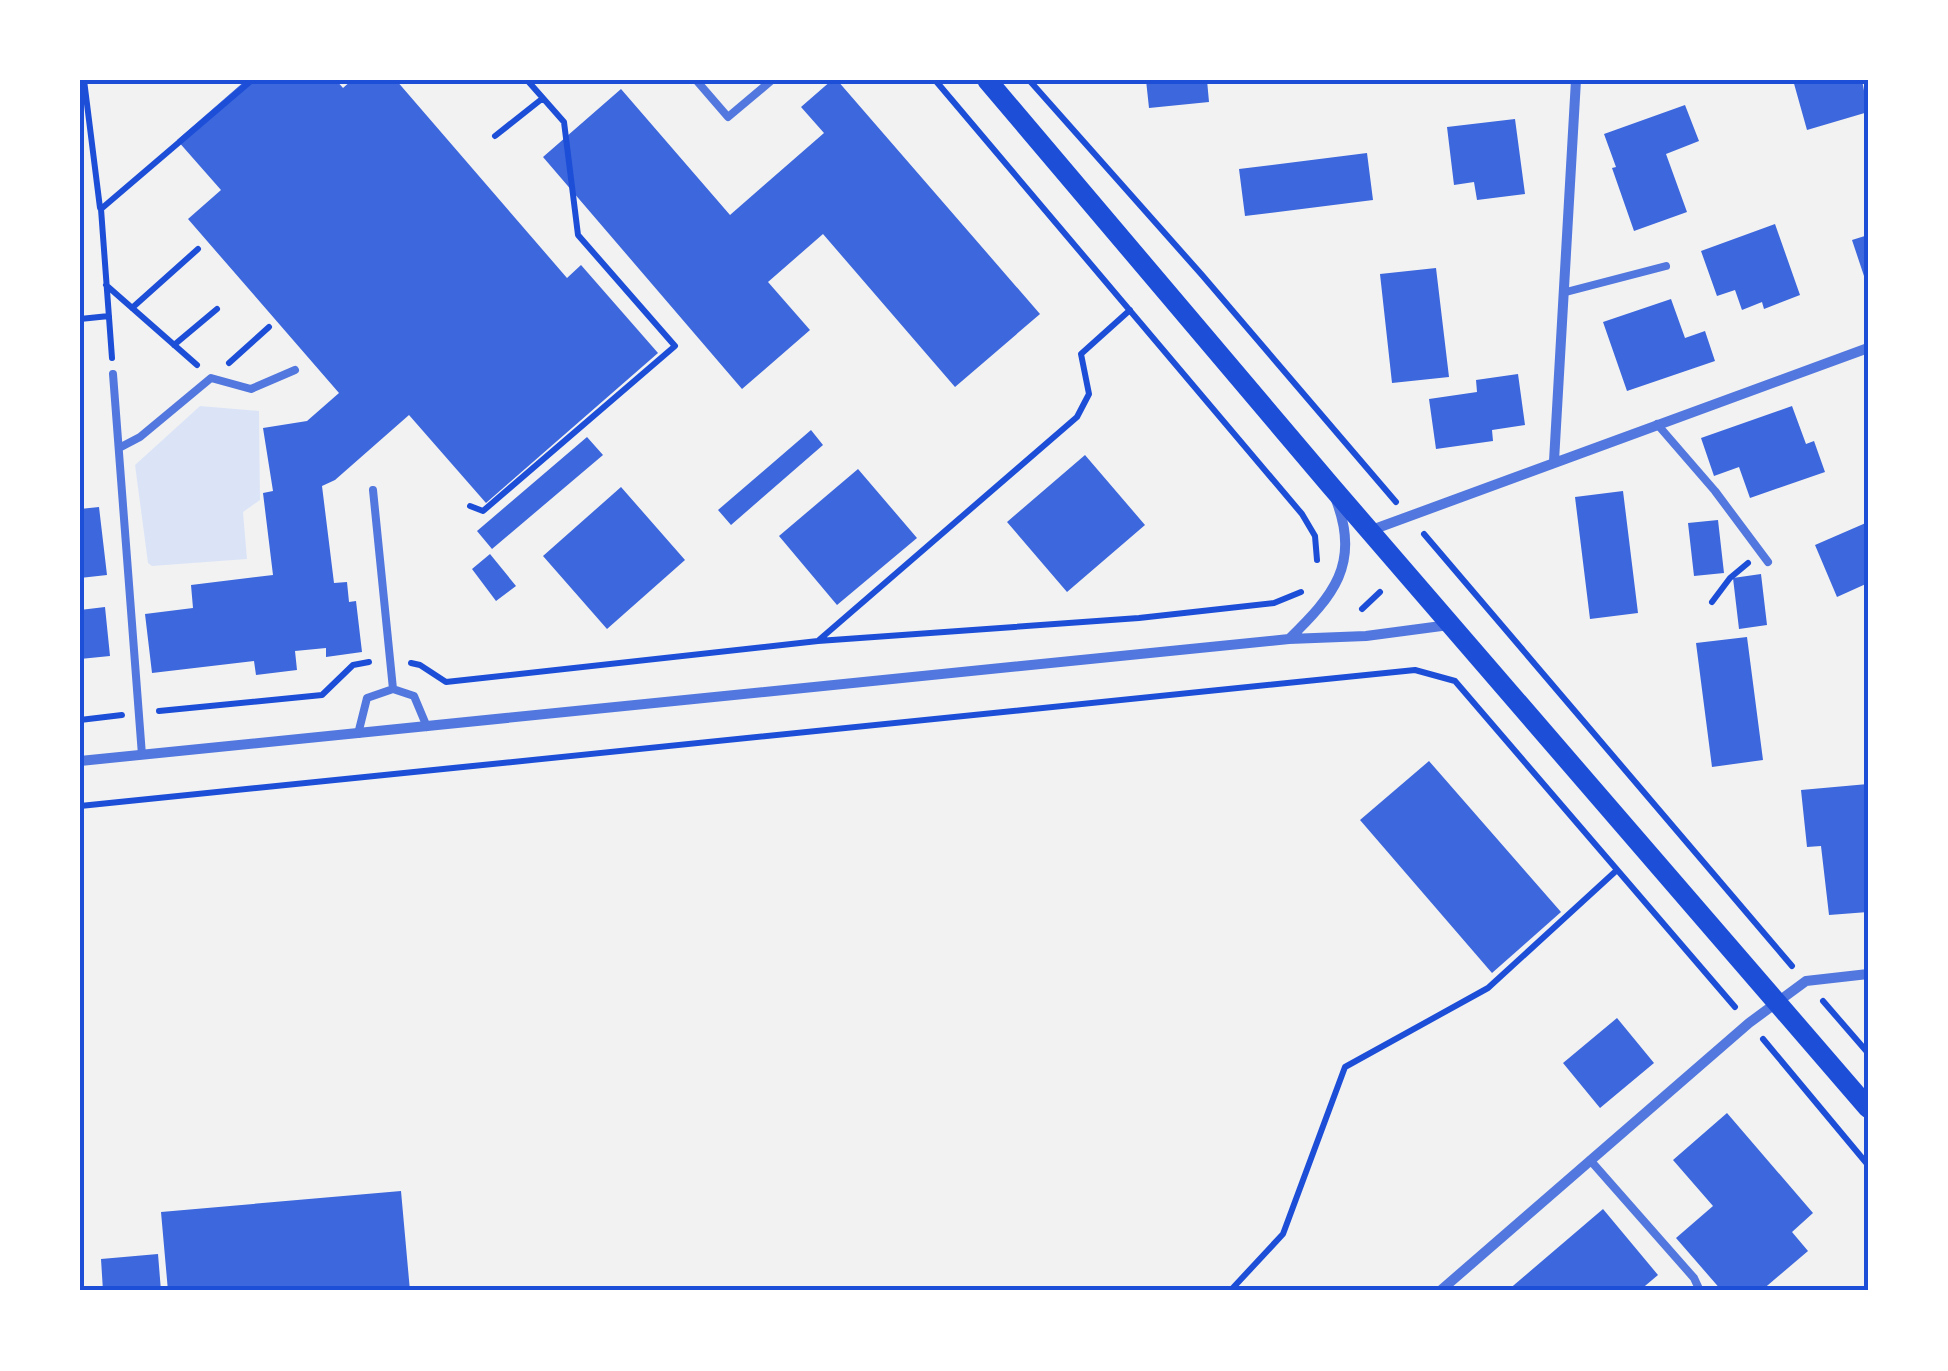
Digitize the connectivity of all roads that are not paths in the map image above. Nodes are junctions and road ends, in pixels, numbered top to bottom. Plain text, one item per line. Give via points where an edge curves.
1 (696, 80) edge
2 (772, 80) edge
3 (987, 80) edge
4 (1576, 80) edge
5 (1666, 266) dead end
6 (1566, 292) junction
7 (1868, 348) edge
8 (295, 370) dead end
9 (113, 374) road end
10 (1656, 424) junction
11 (119, 448) junction
12 (1554, 461) junction
13 (1330, 486) junction
14 (373, 490) dead end
15 (1369, 531) junction
16 (1768, 562) dead end
17 (1450, 625) junction
18 (1289, 639) junction
19 (393, 689) junction
20 (426, 726) junction
21 (358, 734) junction
22 (142, 755) junction
23 (80, 761) edge
24 (1868, 974) edge
25 (1777, 1002) junction
26 (1868, 1108) edge
27 (1590, 1160) junction
28 (1440, 1291) edge
29 (1700, 1291) edge

1 - 2 lane via 728,117
3 - 13 main road
4 - 6 street
5 - 6 lane
6 - 12 street
7 - 10 street
8 - 11 lane via 251,389 212,378
9 - 11 lane
10 - 12 street
10 - 16 lane
11 - 22 lane
12 - 15 street
13 - 15 main road
13 - 18 street via 1345,524 1335,589
14 - 19 lane
15 - 17 main road
17 - 18 street
17 - 25 main road
18 - 20 street
19 - 20 lane via 414,696
19 - 21 lane via 367,698
20 - 21 street
21 - 22 street
22 - 23 street
24 - 25 street via 1806,981
25 - 26 main road
25 - 27 street
27 - 28 street
27 - 29 lane

